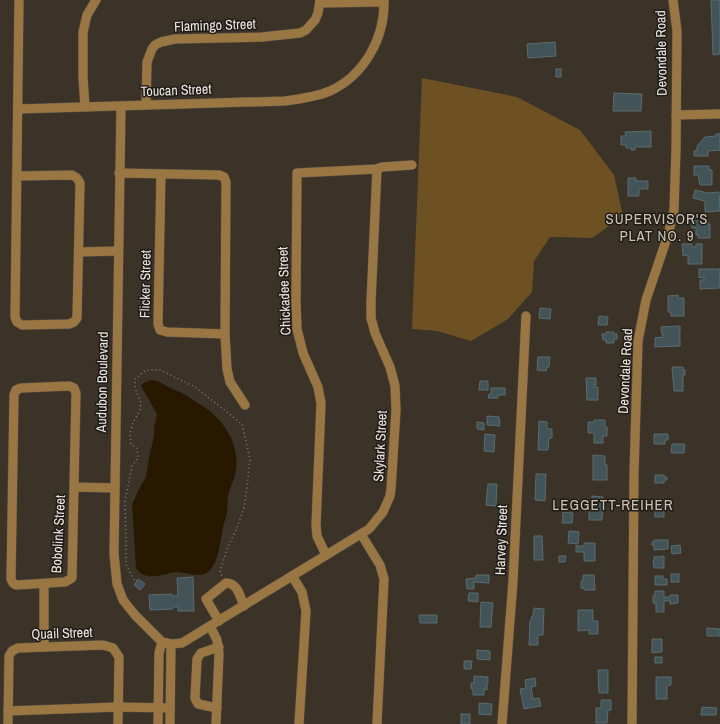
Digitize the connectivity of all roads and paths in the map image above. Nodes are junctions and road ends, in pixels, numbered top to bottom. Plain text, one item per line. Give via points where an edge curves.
1 (19, 0) edge
2 (96, 0) edge
3 (673, 0) edge
4 (320, 1) edge
5 (384, 1) edge
6 (146, 105) junction
7 (121, 106) junction
8 (85, 108) junction
9 (18, 109) junction
10 (720, 114) edge
11 (676, 115) junction
12 (412, 165) dead end
13 (377, 169) junction
14 (119, 173) junction
15 (161, 174) junction
16 (18, 176) junction
17 (118, 251) junction
18 (79, 252) junction
19 (526, 316) dead end
20 (225, 334) junction
21 (245, 405) dead end
22 (74, 488) junction
23 (115, 488) junction
24 (361, 534) junction
25 (326, 555) junction
26 (292, 576) junction
27 (134, 580) dead end
28 (226, 583) junction
29 (44, 584) junction
30 (244, 606) junction
31 (219, 621) junction
32 (210, 626) junction
33 (167, 643) junction
34 (44, 647) junction
35 (219, 647) junction
36 (118, 707) junction
37 (158, 708) junction
38 (170, 708) junction
39 (217, 708) junction
40 (8, 711) junction
41 (8, 724) edge
42 (118, 724) edge
43 (158, 724) edge
44 (170, 724) edge
45 (216, 724) edge
46 (299, 724) edge
47 (377, 724) edge
48 (502, 724) edge
49 (632, 724) edge

1 - 9 street
2 - 8 street via 87,15 83,32
3 - 11 street, Devondale Road via 676,31
4 - 5 street, Flamingo Street
4 - 6 street, Flamingo Street via 318,13 311,25 306,30 294,34 176,39 161,42 152,49 148,62
5 - 6 street, Toucan Street via 381,32 372,52 347,81 329,91 285,101
6 - 7 street, Toucan Street
7 - 8 street, Toucan Street
7 - 14 street, Audubon Boulevard
8 - 9 street, Toucan Street
9 - 16 street
10 - 11 street
11 - 49 street, Devondale Road via 672,219 646,300 638,341
12 - 13 street
13 - 24 street, Skylark Street via 370,311 375,333 394,379 396,417 390,496 378,519
13 - 25 street, Chickadee Street via 297,173 296,317 300,342 320,393 316,525
14 - 15 street
14 - 17 street, Audubon Boulevard
15 - 20 street via 219,175 224,177 226,182
15 - 20 street, Flicker Street via 158,324 160,330
16 - 18 street via 72,175 77,178 80,183
16 - 18 street via 15,317 17,322 22,325 74,322 77,318
17 - 18 street
17 - 23 street, Audubon Boulevard
19 - 48 street, Harvey Street via 513,581
20 - 21 street via 230,382
22 - 23 street, Bobolink Street
22 - 29 street, Bobolink Street via 72,578 66,582
22 - 29 street, Bobolink Street via 74,388 55,386 16,390 11,579 16,584
23 - 33 street, Audubon Boulevard via 114,554 119,592 129,608
24 - 25 street, Skylark Street
24 - 47 street via 380,565 384,579
25 - 26 street, Skylark Street
26 - 30 street, Skylark Street
26 - 46 street via 302,592 306,611
27 - 28 path via 126,564 125,501 132,466 138,458 137,448 131,444 130,433 141,402 135,388 135,379 146,370 152,369 160,370 195,387 242,424 250,459 244,508 220,572
28 - 30 street via 233,584
28 - 31 street via 206,599
29 - 34 street
30 - 31 street, Skylark Street
31 - 32 street, Skylark Street
32 - 33 street, Skylark Street via 182,643
32 - 35 street
33 - 37 street via 159,654
33 - 38 street
34 - 36 street, Quail Street via 103,645 113,648 120,663
34 - 40 street, Quail Street via 12,650
35 - 39 street
35 - 39 street via 198,656 195,698 198,704
36 - 37 street
36 - 40 street
36 - 42 street, Quail Street
37 - 38 street
37 - 43 street
38 - 44 street
39 - 45 street
40 - 41 street, Quail Street

